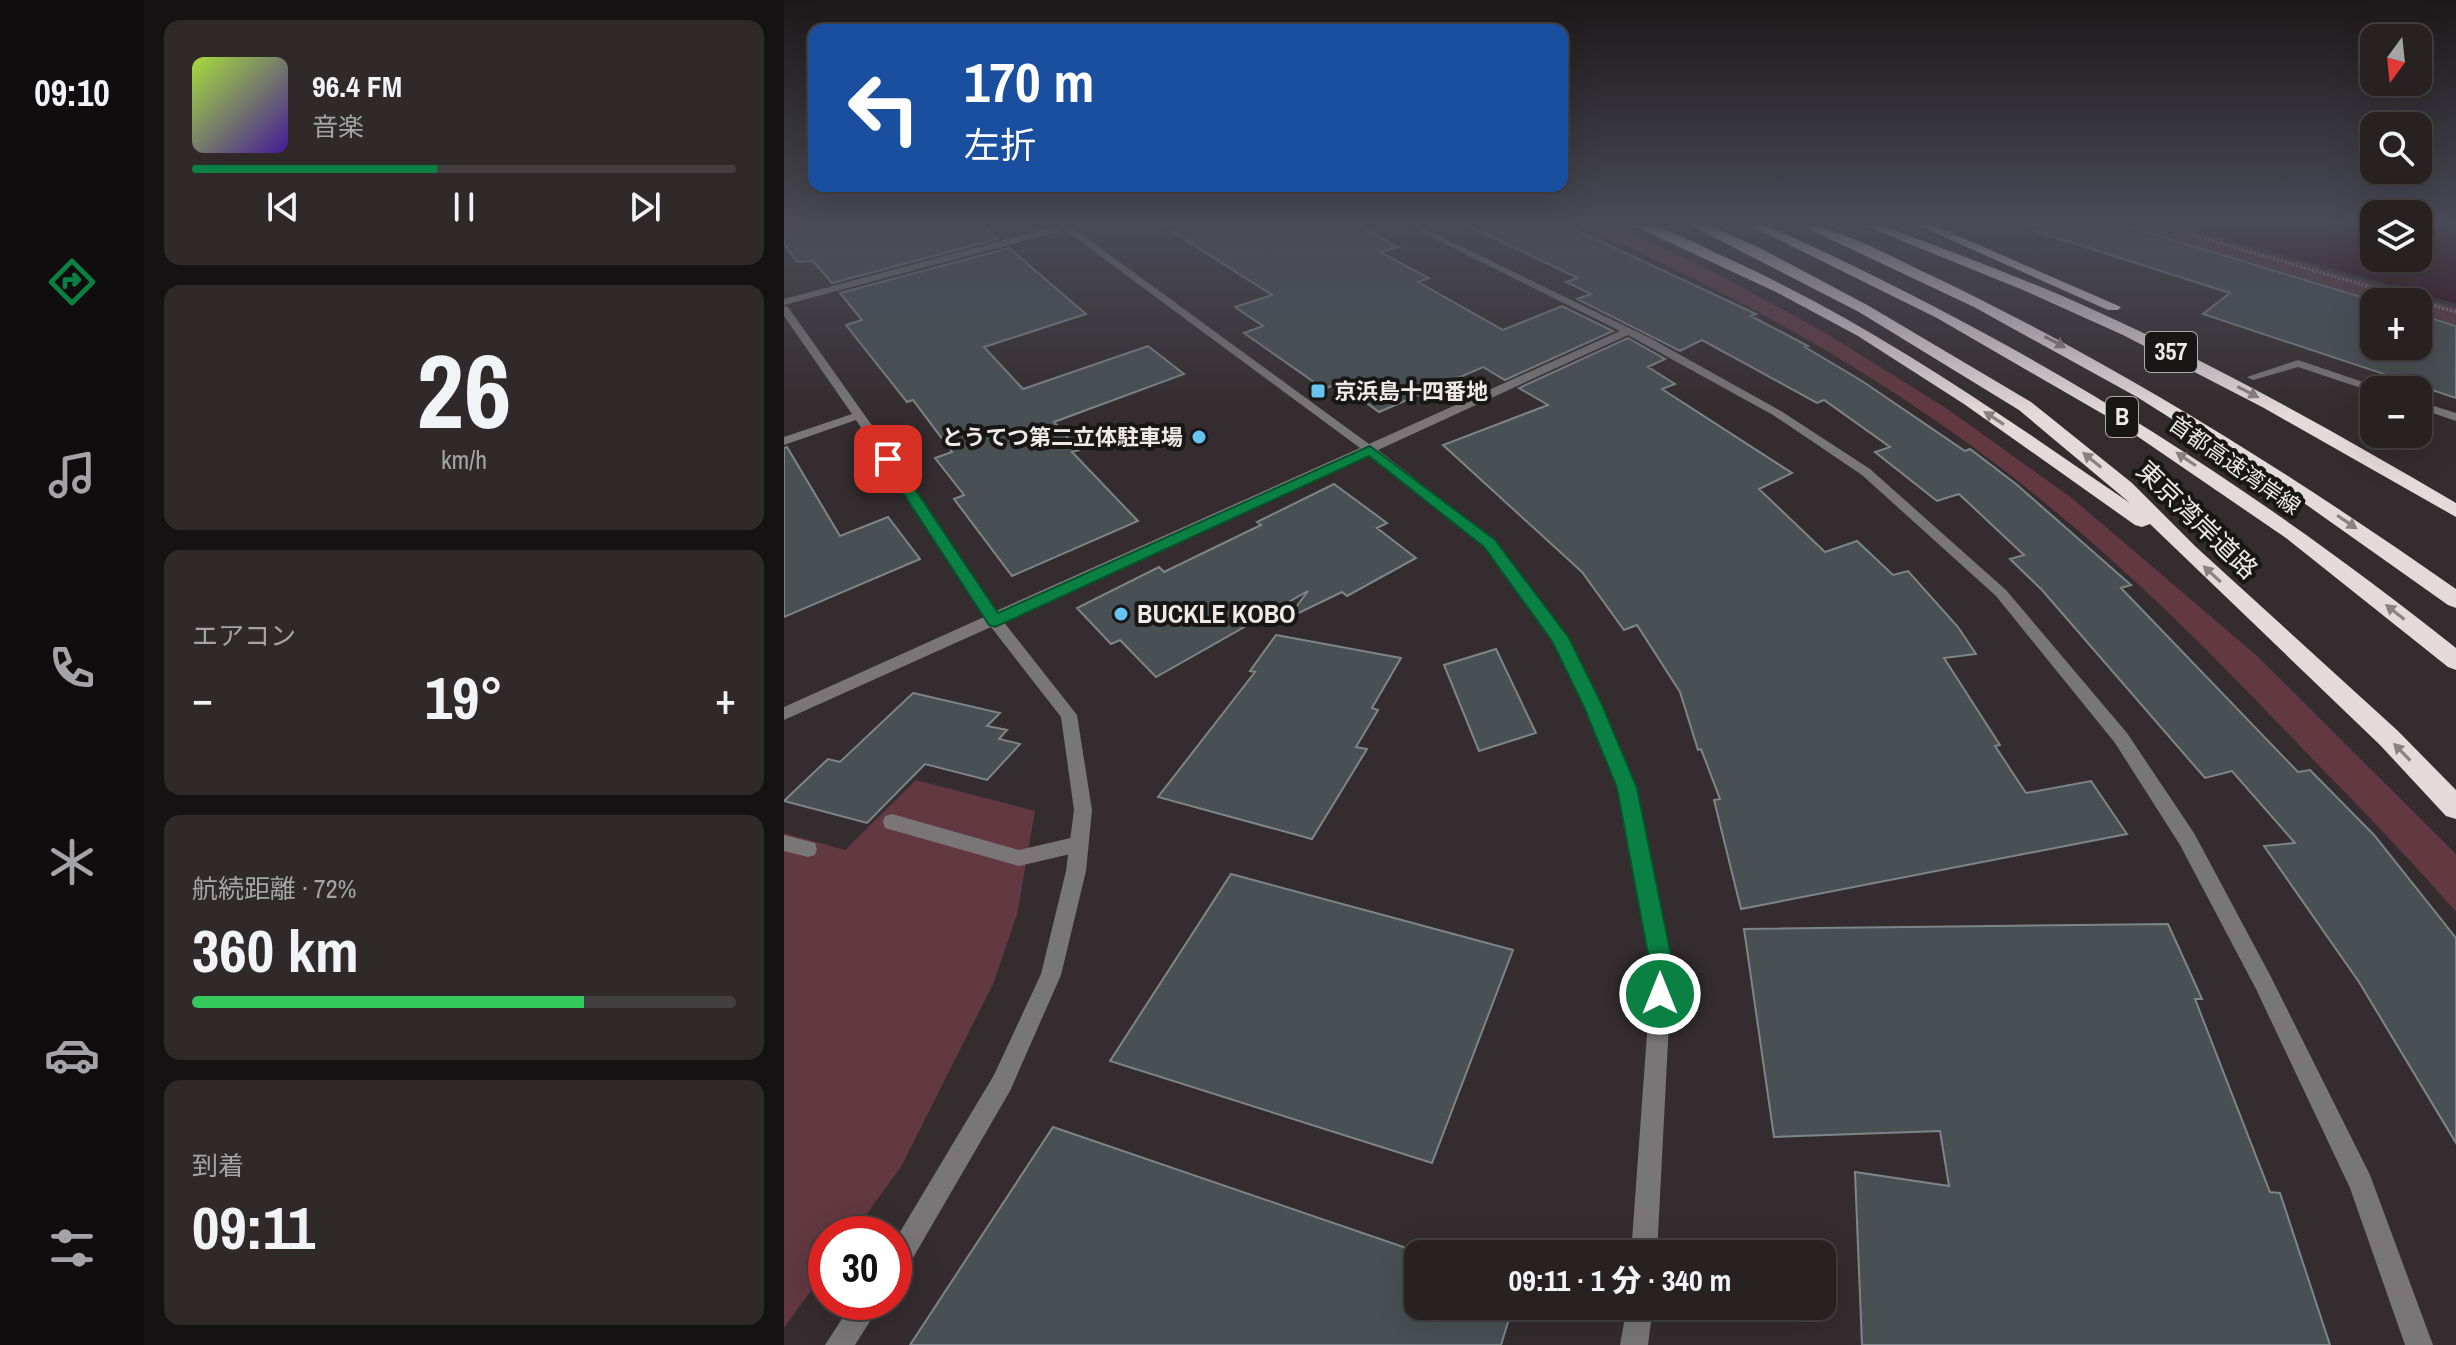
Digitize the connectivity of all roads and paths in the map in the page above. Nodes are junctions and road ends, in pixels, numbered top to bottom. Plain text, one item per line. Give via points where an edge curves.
1 (837, 288) edge
2 (1153, 288) edge
3 (1538, 288) edge
4 (1774, 288) edge
5 (1824, 288) edge
6 (1893, 288) edge
7 (1949, 288) edge
8 (2027, 288) edge
9 (2073, 288) edge
10 (2373, 288) edge
11 (784, 302) edge
12 (784, 309) edge
13 (2456, 312) edge
14 (1627, 332) junction
15 (2253, 377) junction
16 (2360, 384) edge
17 (2432, 409) edge
18 (858, 416) junction
19 (2456, 417) edge
20 (784, 441) edge
21 (1370, 450) junction
22 (2456, 494) edge
23 (2456, 511) edge
24 (2189, 552) junction
25 (2456, 600) edge
26 (995, 621) junction
27 (2456, 661) edge
28 (784, 714) edge
29 (2456, 808) edge
30 (892, 822) dead end
31 (784, 843) edge
32 (1079, 844) junction
33 (808, 849) dead end
34 (912, 1236) edge
35 (1645, 1240) edge
36 (856, 1320) edge
37 (1638, 1320) edge
38 (839, 1345) edge
39 (1634, 1345) edge
40 (2419, 1345) edge

1 - 11 street
2 - 21 street
3 - 14 street
24 -> 4 highway via 1864,333
24 -> 5 highway, 東京湾岸道路 via 2125,487 2025,406
27 -> 6 highway, 首都高速湾岸線 / B via 2327,559 2139,427
7 -> 25 highway, 首都高速湾岸線 / B via 2170,407 2278,475
8 -> 23 highway, 357 via 2179,356
9 - 15 highway
10 - 13 path
12 - 18 street
14 - 21 street
14 - 40 street via 1777,413 1866,472 2001,593 2121,738 2187,839 2270,996 2361,1184
15 - 16 street via 2298,363
15 - 22 highway
17 - 19 street
18 - 20 street
18 - 26 street
21 - 26 street
21 - 35 street via 1489,543 1560,638 1627,788 1662,965
29 -> 24 highway, 東京湾岸道路 via 2389,738
26 - 28 street
26 - 32 street via 1069,715 1083,810
30 - 32 street via 1019,858
31 - 33 street
32 - 34 street via 1051,975 1002,1083
36 - 38 street
37 - 39 street

